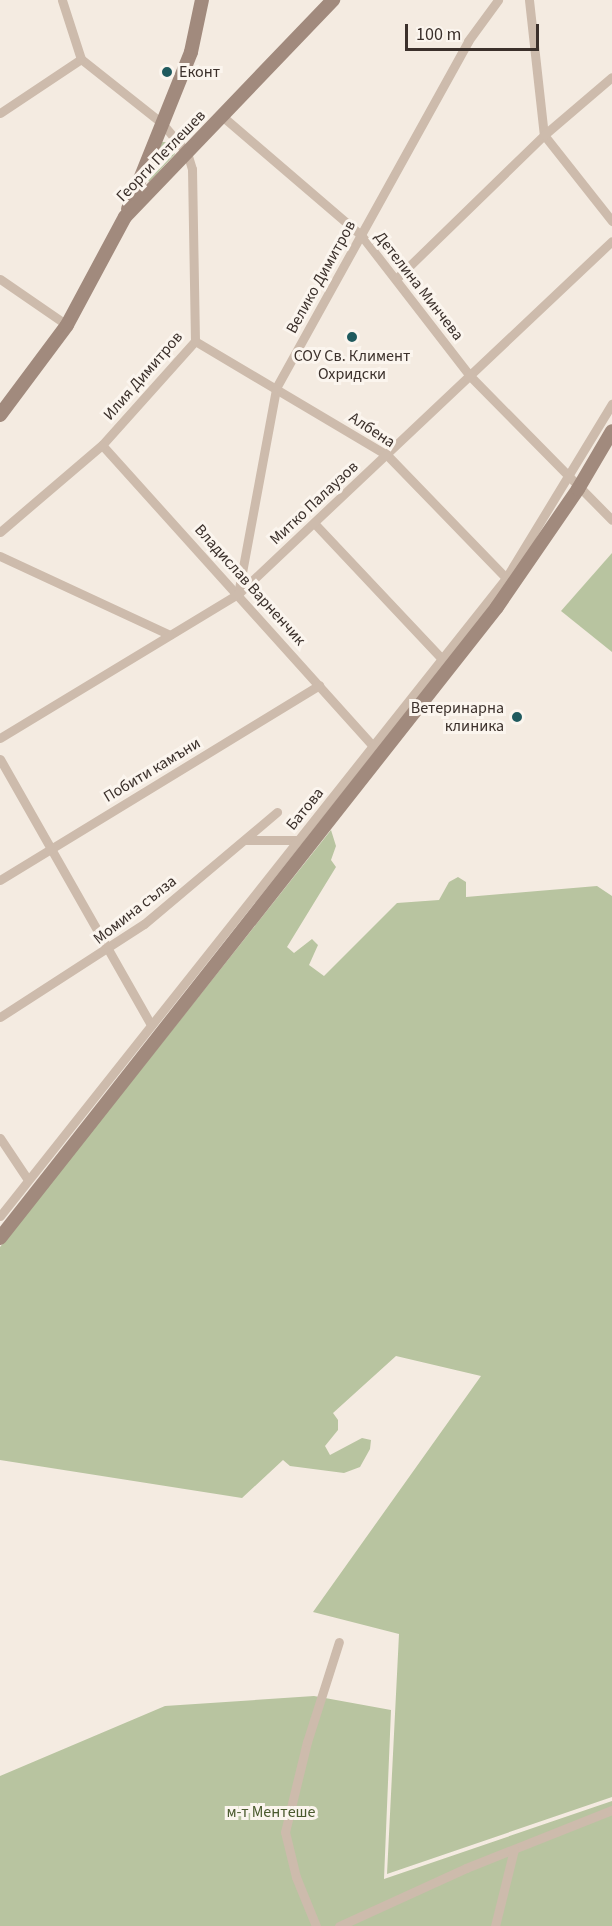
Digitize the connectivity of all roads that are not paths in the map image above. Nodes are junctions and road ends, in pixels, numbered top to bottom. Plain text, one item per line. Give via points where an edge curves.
1 (62, 0) edge
2 (202, 0) edge
3 (333, 0) edge
4 (498, 0) edge
5 (529, 0) edge
6 (81, 58) junction
7 (612, 77) edge
8 (0, 113) edge
9 (222, 116) junction
10 (163, 124) junction
11 (544, 135) junction
12 (187, 153) junction
13 (125, 217) junction
14 (612, 221) edge
15 (361, 235) junction
16 (612, 241) edge
17 (0, 279) edge
18 (396, 279) junction
19 (67, 325) junction
20 (195, 340) junction
21 (470, 376) junction
22 (276, 388) junction
23 (612, 404) edge
24 (0, 415) edge
25 (612, 431) edge
26 (102, 445) junction
27 (387, 455) junction
28 (573, 484) junction
29 (612, 520) edge
30 (314, 523) junction
31 (0, 532) edge
32 (0, 556) edge
33 (506, 578) junction
34 (238, 594) junction
35 (170, 635) junction
36 (442, 660) junction
37 (319, 685) junction
38 (0, 738) edge
39 (374, 747) junction
40 (0, 759) edge
41 (277, 812) dead end
42 (245, 840) junction
43 (299, 840) junction
44 (51, 849) junction
45 (0, 880) edge
46 (108, 950) junction
47 (0, 1017) edge
48 (151, 1025) junction
49 (0, 1138) edge
50 (28, 1180) junction
51 (0, 1216) edge
52 (0, 1238) edge
53 (339, 1642) dead end
54 (612, 1809) edge
55 (514, 1849) junction
56 (316, 1926) edge
57 (339, 1926) edge
58 (495, 1926) edge

1 - 6 street
2 - 10 main road via 191,52
3 - 9 main road, Георги Петлешев
4 - 15 street, Велико Димитров via 468,41
5 - 11 street
6 - 8 street
6 - 10 street
7 - 11 street
9 - 12 main road, Георги Петлешев
9 - 15 street, Детелина Минчева
10 - 12 street
10 - 13 main road
11 - 14 street
11 - 18 street
12 - 13 main road, Георги Петлешев
12 - 20 street, Илия Димитров via 192,169
13 - 19 main road, Георги Петлешев
15 - 18 street, Детелина Минчева
15 - 22 street, Велико Димитров
16 - 21 street, Митко Палаузов
17 - 19 street
18 - 21 street, Детелина Минчева
19 - 24 main road, Георги Петлешев
20 - 22 street, Албена
20 - 26 street, Илия Димитров
21 - 27 street, Митко Палаузов
21 - 28 street, Детелина Минчева
22 - 27 street, Албена
22 - 34 street, Велико Димитров
23 - 28 street, Батова
25 - 28 main road
26 - 31 street, Илия Димитров
26 - 34 street, Владислав Варненчик
27 - 30 street, Митко Палаузов
27 - 33 street, Албена
28 - 29 street, Детелина Минчева
28 - 33 street, Батова
28 - 52 main road via 497,608
30 - 34 street, Митко Палаузов
30 - 36 street
32 - 35 street
33 - 36 street, Батова
34 - 35 street, Митко Палаузов
34 - 37 street, Владислав Варненчик
35 - 38 street, Митко Палаузов
36 - 39 street, Батова
37 - 39 street, Владислав Варненчик
37 - 44 street, Побити камъни
39 - 43 street, Батова
40 - 44 street
41 - 42 street, Момина сълза
42 - 43 street
42 - 46 street, Момина сълза
43 - 48 street, Батова
44 - 45 street, Побити камъни
44 - 46 street
46 - 47 street, Момина сълза
46 - 48 street
48 - 50 street, Батова
49 - 50 street
50 - 51 street, Батова
53 - 56 street via 307,1742 285,1832 296,1877
54 - 55 street
55 - 57 street
55 - 58 street

